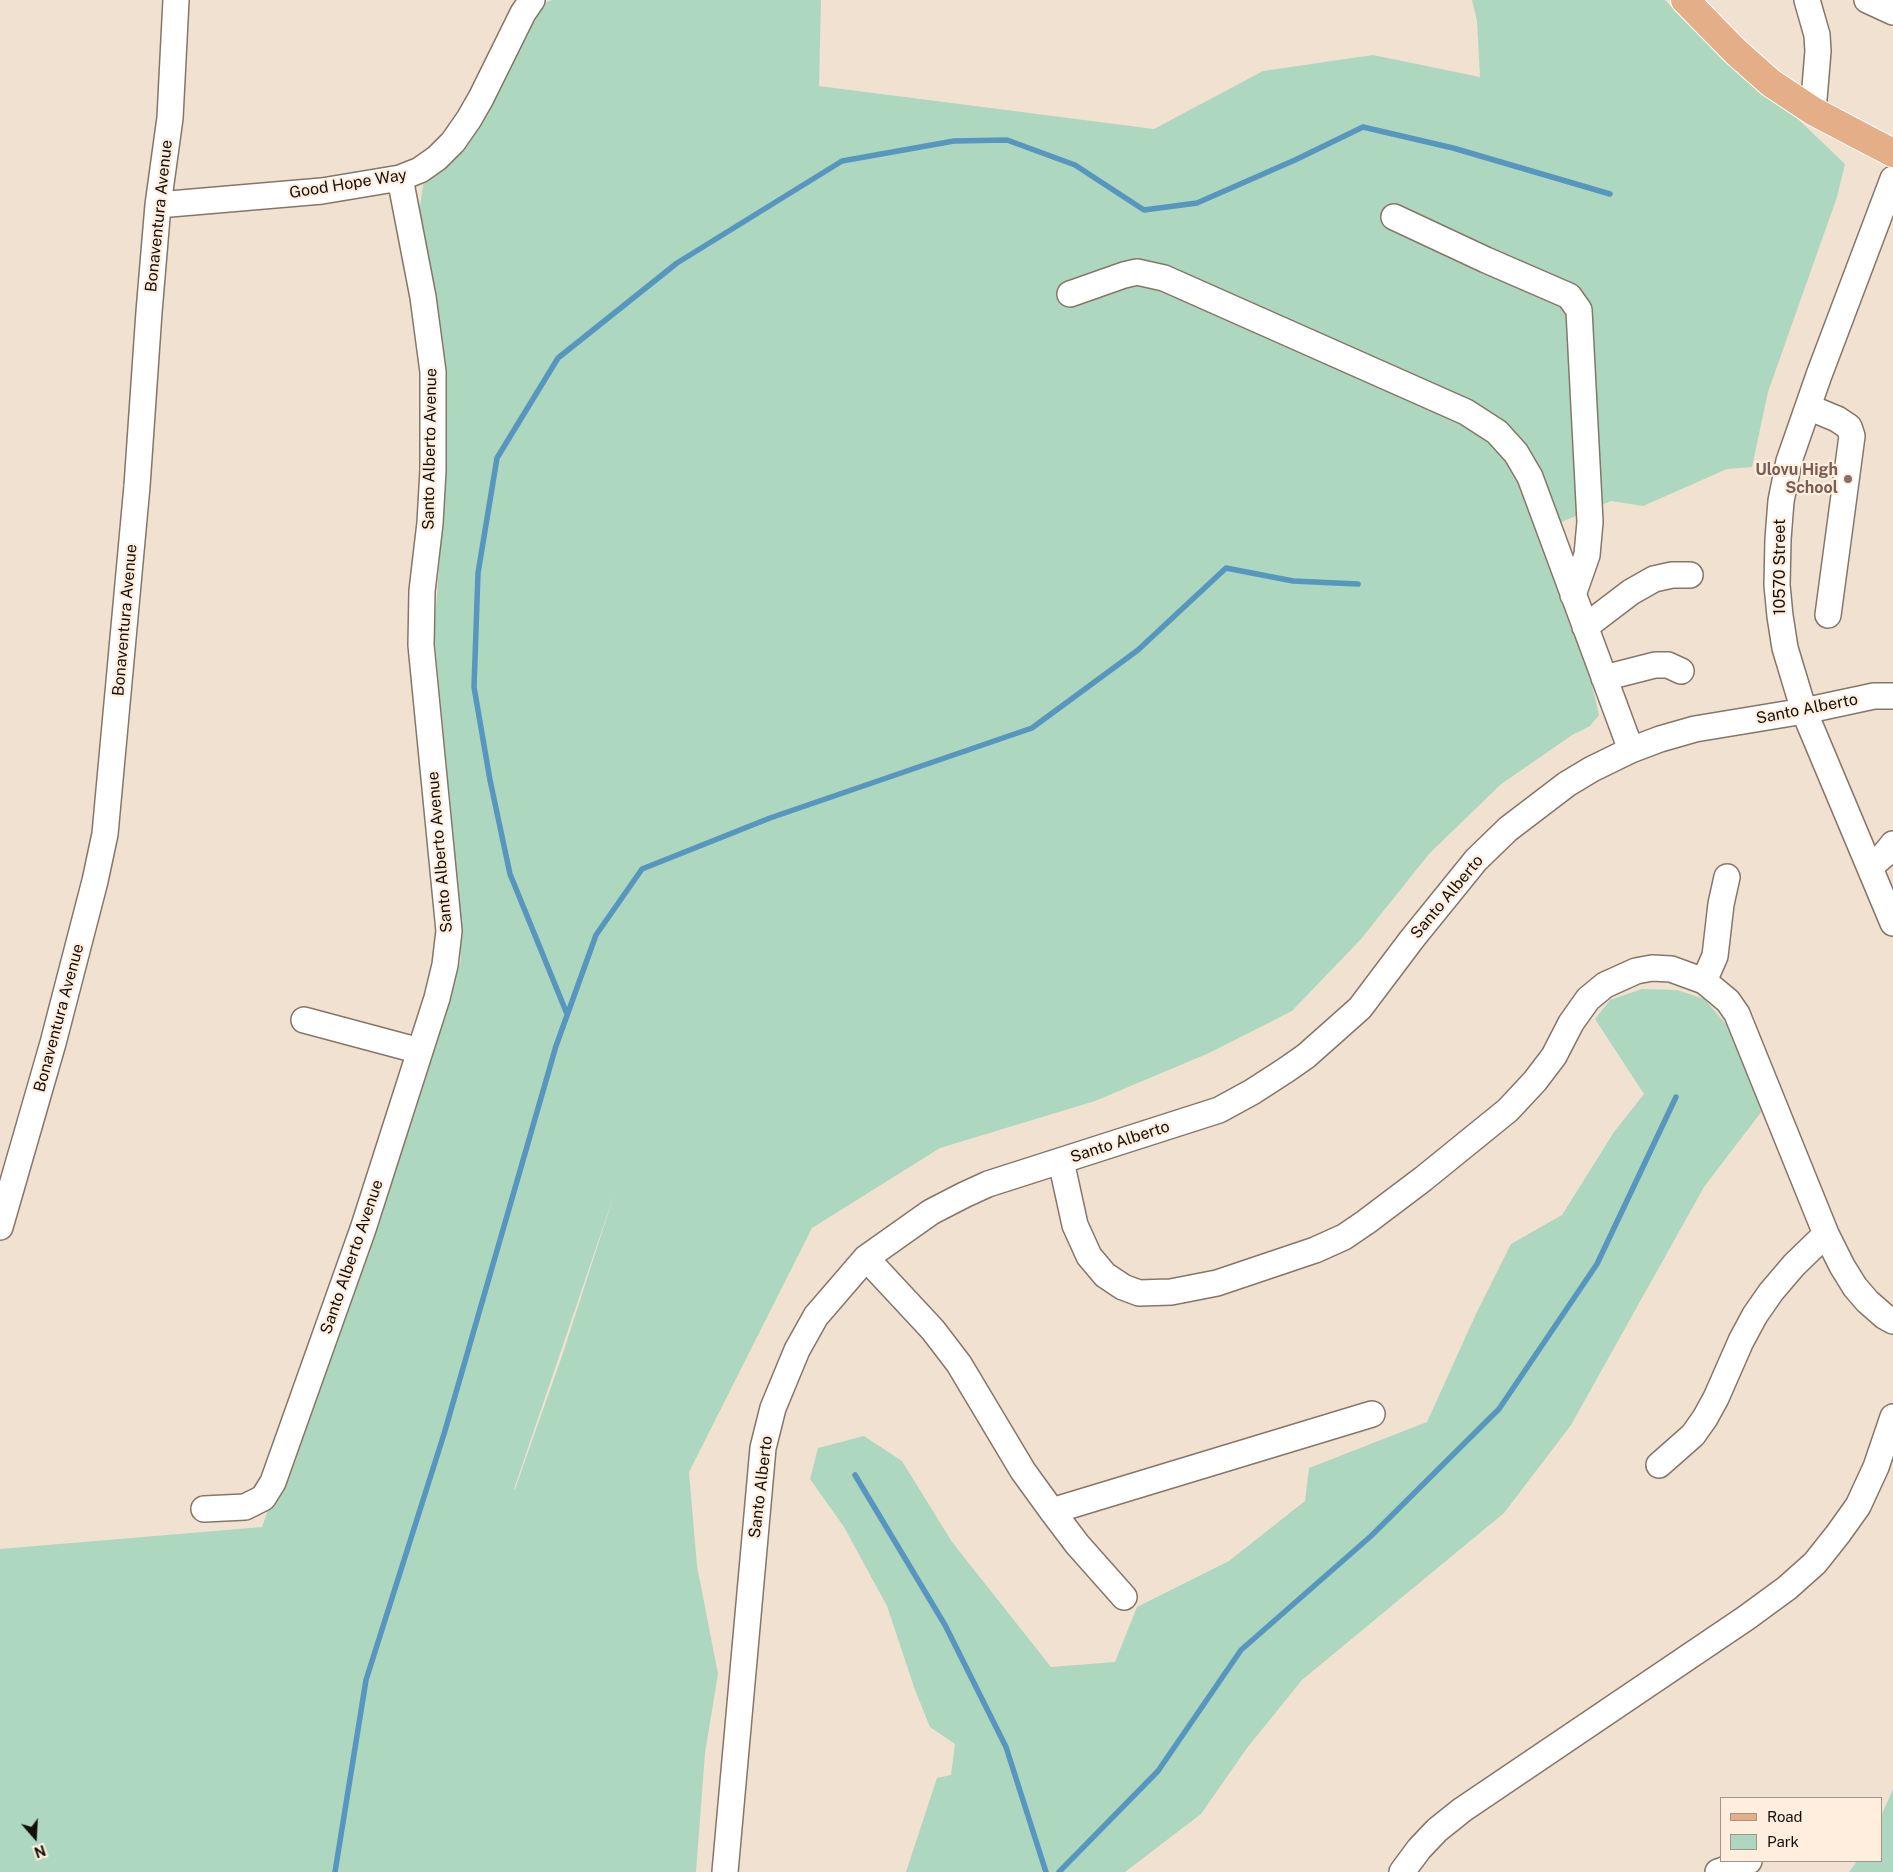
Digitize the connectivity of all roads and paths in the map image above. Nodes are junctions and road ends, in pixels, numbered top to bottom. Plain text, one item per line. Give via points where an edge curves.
1 (176, 0) edge
2 (532, 0) edge
3 (1685, 0) edge
4 (1806, 0) edge
5 (1867, 0) edge
6 (1893, 12) edge
7 (1813, 111) junction
8 (1893, 153) edge
9 (400, 178) junction
10 (1893, 179) edge
11 (158, 205) junction
12 (1394, 217) dead end
13 (1070, 294) dead end
14 (1808, 407) junction
15 (1690, 575) dead end
16 (1573, 595) junction
17 (1828, 615) dead end
18 (1584, 627) junction
19 (1681, 671) dead end
20 (1604, 678) junction
21 (1893, 696) edge
22 (1804, 711) junction
23 (1631, 750) junction
24 (1893, 844) edge
25 (1870, 867) junction
26 (1727, 877) dead end
27 (1893, 923) edge
28 (1704, 981) junction
29 (304, 1020) dead end
30 (420, 1050) junction
31 (1061, 1161) junction
32 (0, 1226) edge
33 (1826, 1234) junction
34 (866, 1258) junction
35 (1893, 1321) edge
36 (1372, 1414) dead end
37 (1893, 1417) edge
38 (1659, 1465) dead end
39 (204, 1509) dead end
40 (1052, 1511) junction
41 (1124, 1597) dead end
42 (1746, 1862) edge
43 (725, 1872) edge
44 (1402, 1872) edge
45 (1718, 1872) edge

1 - 11 street, Bonaventura Avenue via 170,118
2 - 9 street, Good Hope Way via 481,98 453,142 420,170
3 - 7 main road via 1771,83
4 - 7 street via 1817,35
5 - 6 street
7 - 8 main road
9 - 11 street, Good Hope Way via 322,191
9 - 30 street, Santo Alberto Avenue via 423,297 432,372 433,470 422,591 421,645 448,931 445,965
10 - 14 street, 10570 Street
11 - 32 street, Bonaventura Avenue via 137,486 105,834 64,1001
12 - 16 street via 1568,296 1579,310 1590,522 1587,554
13 - 16 street via 1124,274 1137,272 1164,278 1466,412 1497,432 1530,477
14 - 17 street via 1838,419 1849,427 1852,436
14 - 22 street, 10570 Street via 1789,461 1781,501 1778,548 1780,616 1785,648
15 - 18 street via 1654,579
16 - 18 street
18 - 20 street
19 - 20 street via 1668,665 1655,665
20 - 23 street
21 - 22 street, Santo Alberto via 1874,696
22 - 23 street, Santo Alberto via 1695,729
22 - 25 street, 10570 Street
23 - 31 street, Santo Alberto via 1567,784 1508,829 1476,860 1360,1008 1306,1056 1219,1110
24 - 25 street
25 - 27 street, 10570 Street
26 - 28 street via 1715,956
28 - 31 street via 1671,969 1652,968 1636,971 1605,985 1588,999 1554,1056 1522,1096 1423,1179 1344,1237 1217,1283 1172,1292 1139,1293 1105,1275 1089,1256 1075,1225
28 - 33 street via 1738,1014
29 - 30 street
30 - 39 street, Santo Alberto Avenue via 363,1230 273,1482 262,1498 245,1506
31 - 34 street, Santo Alberto via 964,1195 931,1212
33 - 35 street via 1856,1287
33 - 38 street via 1771,1292 1741,1341 1705,1418 1693,1435
34 - 40 street via 933,1330 959,1364
34 - 43 street, Santo Alberto via 816,1316 797,1350 773,1408 763,1448
36 - 40 street
37 - 44 street via 1858,1506 1815,1563 1801,1576 1746,1618 1462,1810 1425,1842
40 - 41 street
42 - 45 street

